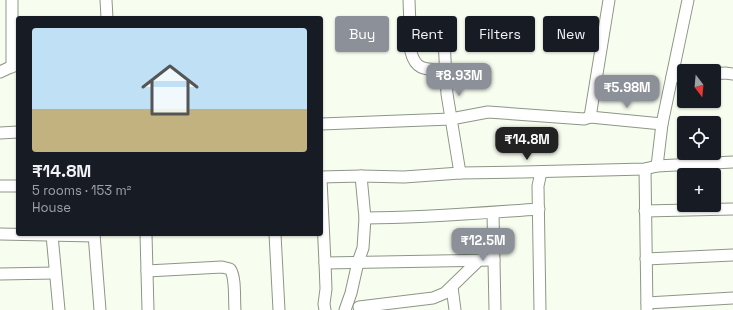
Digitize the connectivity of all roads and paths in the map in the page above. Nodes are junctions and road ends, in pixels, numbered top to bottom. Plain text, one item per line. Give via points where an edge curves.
1 (12, 0) edge
2 (106, 0) edge
3 (409, 0) edge
4 (609, 0) edge
5 (688, 0) edge
6 (107, 16) edge
7 (444, 52) edge
8 (15, 65) edge
9 (445, 70) junction
10 (0, 72) edge
11 (721, 73) edge
12 (733, 74) edge
13 (672, 77) junction
14 (677, 77) edge
15 (590, 116) junction
16 (451, 119) junction
17 (323, 124) edge
18 (662, 124) junction
19 (16, 132) edge
20 (0, 133) edge
21 (733, 162) edge
22 (657, 166) junction
23 (645, 169) junction
24 (541, 172) junction
25 (460, 173) junction
26 (362, 176) junction
27 (323, 178) edge
28 (0, 186) edge
29 (16, 186) edge
30 (539, 209) junction
31 (733, 210) edge
32 (645, 211) junction
33 (493, 213) junction
34 (364, 218) junction
35 (0, 234) edge
36 (16, 234) edge
37 (323, 235) edge
38 (52, 236) edge
39 (94, 236) edge
40 (146, 236) edge
41 (275, 236) edge
42 (733, 255) edge
43 (646, 259) junction
44 (479, 260) junction
45 (494, 260) junction
46 (358, 262) junction
47 (325, 263) junction
48 (146, 271) junction
49 (55, 273) junction
50 (0, 274) edge
51 (452, 287) junction
52 (733, 298) edge
53 (692, 305) edge
54 (647, 306) edge
55 (347, 307) edge
56 (363, 309) edge
57 (59, 310) edge
58 (100, 310) edge
59 (148, 310) edge
60 (235, 310) edge
61 (279, 310) edge
62 (325, 310) edge
63 (455, 310) edge
64 (496, 310) edge
65 (540, 310) edge

1 - 8 street
2 - 6 street
3 - 9 street via 410,52 413,60 424,68
4 - 15 street
5 - 13 street
7 - 9 street
8 - 10 street
9 - 16 street
11 - 12 street
13 - 14 street
13 - 18 street
15 - 16 street via 584,119 488,112
15 - 18 street
16 - 17 street
16 - 25 street
18 - 22 street
19 - 20 street
21 - 22 street
22 - 23 street
23 - 24 street
23 - 32 street
24 - 25 street
24 - 30 street via 538,186
25 - 26 street via 404,177
26 - 27 street
26 - 34 street
28 - 29 street
30 - 33 street
30 - 65 street
31 - 32 street
32 - 43 street
33 - 34 street
33 - 45 street
34 - 46 street via 362,248
35 - 36 street
37 - 47 street
38 - 49 street
39 - 58 street
40 - 48 street
41 - 61 street
42 - 43 street
43 - 54 street
44 - 45 street
44 - 46 street
44 - 51 street
45 - 64 street
46 - 47 street
46 - 55 street
47 - 62 street
48 - 59 street
48 - 60 street via 230,269
49 - 50 street
49 - 57 street
51 - 56 street via 433,298
51 - 63 street
52 - 53 street
53 - 54 street
55 - 56 street

